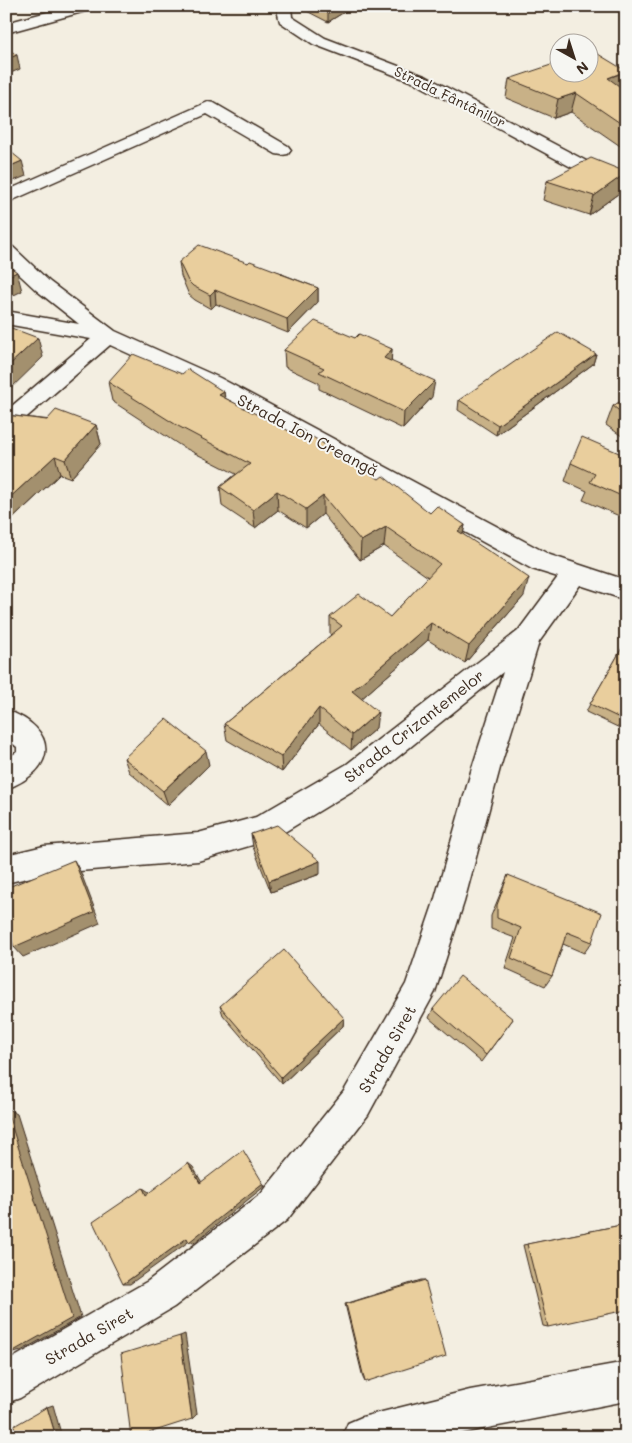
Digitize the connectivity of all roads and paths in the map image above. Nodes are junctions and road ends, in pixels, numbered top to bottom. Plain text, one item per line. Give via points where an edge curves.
1 (88, 6) edge
2 (283, 6) edge
3 (6, 28) edge
4 (282, 150) dead end
5 (626, 186) edge
6 (6, 198) edge
7 (6, 251) edge
8 (6, 317) edge
9 (108, 336) junction
10 (6, 423) edge
11 (574, 573) junction
12 (626, 590) edge
13 (527, 638) junction
14 (6, 722) edge
15 (6, 776) edge
16 (6, 869) edge
17 (626, 1381) edge
18 (6, 1384) edge
19 (362, 1437) edge

1 - 3 street
2 - 5 street, Strada Fântânilor via 285,19 320,41 421,80 603,177
4 - 6 street via 208,108
7 - 9 street, Strada Ion Creangă via 43,286
8 - 9 street
9 - 10 street
9 - 11 street, Strada Ion Creangă via 220,388 541,562
11 - 12 street, Strada Ion Creangă
11 - 13 street, Strada Siret
13 - 16 street, Strada Crizantemelor via 357,773 263,829 198,847 44,860
13 - 18 street, Strada Siret via 419,992 356,1103 274,1207 160,1294
14 - 15 street via 32,742 30,758
17 - 19 street via 470,1410

